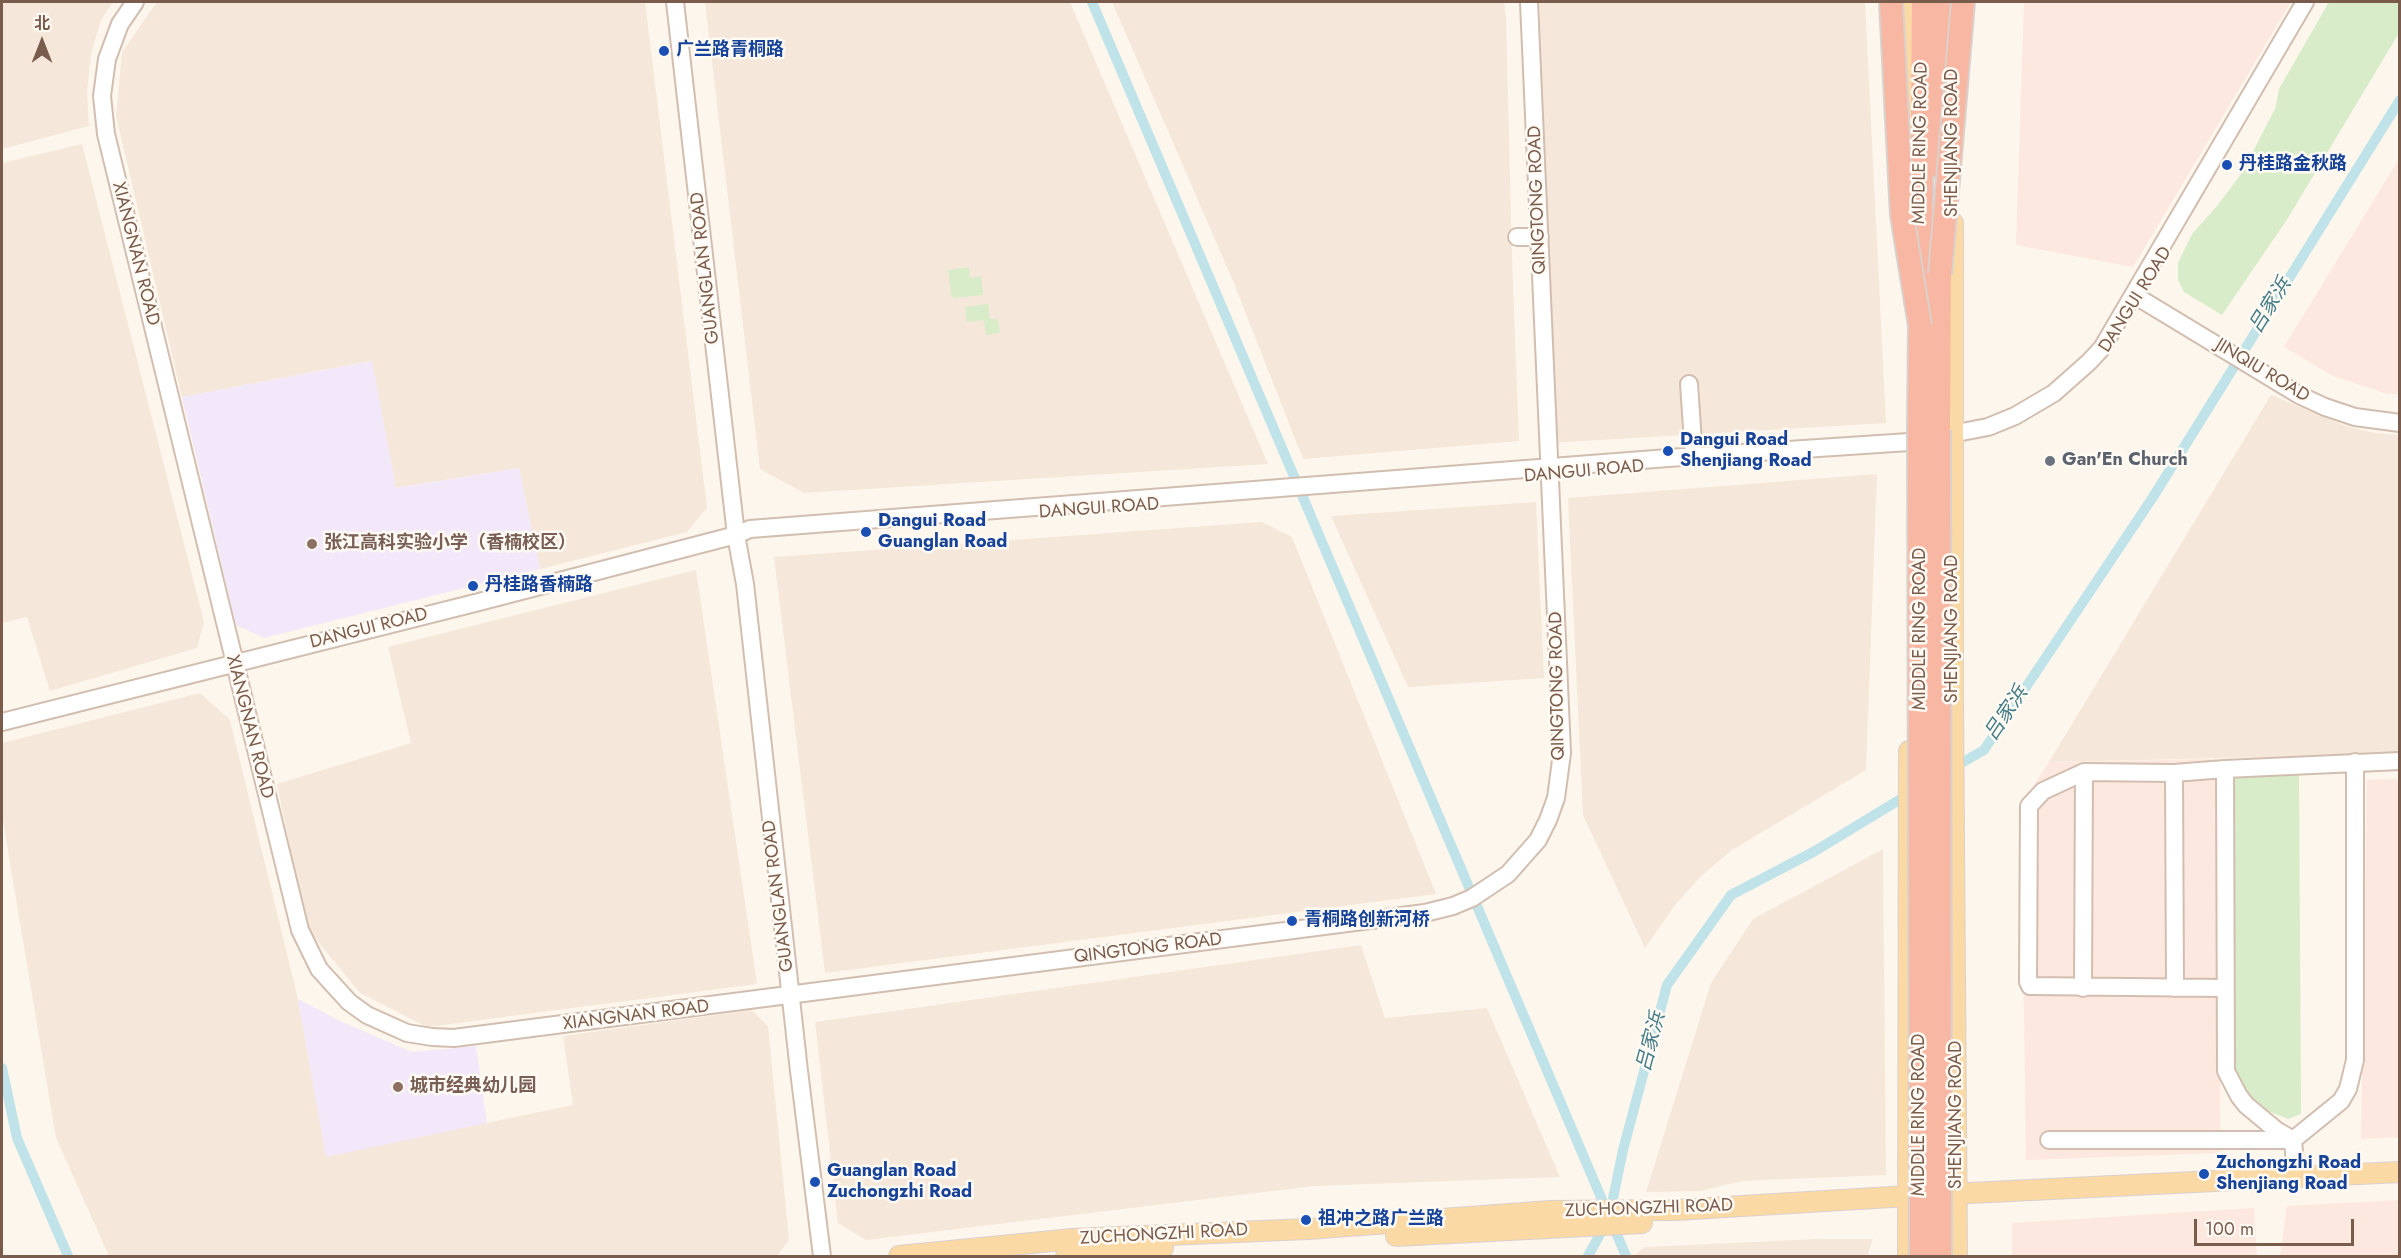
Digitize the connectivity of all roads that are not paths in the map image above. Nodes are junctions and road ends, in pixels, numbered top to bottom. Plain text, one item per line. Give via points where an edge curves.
1 (135, 2) edge
2 (675, 2) edge
3 (1529, 2) edge
4 (1891, 2) edge
5 (1910, 2) edge
6 (1923, 2) edge
7 (1940, 2) edge
8 (1953, 2) edge
9 (1963, 2) edge
10 (2305, 2) edge
11 (2312, 2) edge
12 (1517, 237) dead end
13 (1540, 237) junction
14 (1940, 274) junction
15 (2140, 292) junction
16 (1920, 326) junction
17 (2278, 376) junction
18 (1689, 384) dead end
19 (2400, 413) edge
20 (2400, 423) edge
21 (1953, 437) junction
22 (1912, 440) junction
23 (1694, 457) junction
24 (1550, 471) junction
25 (736, 535) junction
26 (234, 663) junction
27 (2, 722) edge
28 (2400, 761) edge
29 (2355, 762) junction
30 (2225, 769) junction
31 (2084, 772) junction
32 (2174, 773) junction
33 (2083, 988) junction
34 (2175, 988) junction
35 (2225, 988) junction
36 (787, 996) junction
37 (2049, 1140) dead end
38 (2293, 1140) junction
39 (2400, 1172) edge
40 (2296, 1177) junction
41 (2400, 1184) edge
42 (1957, 1200) junction
43 (1908, 1202) junction
44 (1549, 1220) junction
45 (812, 1257) edge
46 (822, 1257) edge
47 (899, 1257) edge
48 (1066, 1257) edge
49 (1908, 1257) edge
50 (1921, 1257) edge
51 (1940, 1257) edge
52 (1957, 1257) edge

1 - 26 street, XIANGNAN ROAD via 120,24 107,59 102,96 106,134
2 - 25 street, GUANGLAN ROAD
3 - 13 street, QINGTONG ROAD
4 - 16 highway, bridge via 1902,215
5 - 22 main road
6 - 16 highway, MIDDLE RING ROAD, bridge
7 - 14 highway, MIDDLE RING ROAD, bridge
8 - 21 main road, SHENJIANG ROAD
9 - 14 highway, bridge
10 - 15 street, DANGUI ROAD
11 - 15 street, DANGUI ROAD
12 - 13 street
13 - 24 street, QINGTONG ROAD
14 - 51 highway, MIDDLE RING ROAD, bridge
15 - 17 street, JINQIU ROAD
15 - 21 street, DANGUI ROAD via 2106,351 2058,399 1996,432
16 - 22 highway, MIDDLE RING ROAD
17 - 19 street, JINQIU ROAD via 2358,407
17 - 20 street, JINQIU ROAD via 2325,407 2355,417
18 - 23 street
21 - 22 street, DANGUI ROAD
21 - 42 main road, SHENJIANG ROAD
22 - 23 street, DANGUI ROAD
22 - 24 street, DANGUI ROAD
22 - 43 main road
22 - 50 highway, MIDDLE RING ROAD, bridge
23 - 24 street, DANGUI ROAD
24 - 25 street, DANGUI ROAD via 750,529
24 - 36 street, QINGTONG ROAD via 1561,701 1560,776 1556,798 1538,840 1523,860 1490,888 1454,906 1425,913
25 - 26 street, DANGUI ROAD
25 - 36 street, GUANGLAN ROAD via 736,585
26 - 27 street, DANGUI ROAD
26 - 36 street, XIANGNAN ROAD via 300,930 319,969 349,1002 367,1015 407,1033 454,1038
28 - 29 street
29 - 30 street
29 - 38 street via 2355,1060 2341,1101
30 - 32 street
30 - 35 street
31 - 32 street
31 - 33 street
31 - 33 street via 2043,791 2029,806 2028,959 2030,986
32 - 34 street
33 - 34 street
34 - 35 street
35 - 38 street via 2226,1071 2246,1105
36 - 45 street, GUANGLAN ROAD
36 - 46 street, GUANGLAN ROAD
37 - 38 street
38 - 40 street
39 - 40 main road, ZUCHONGZHI ROAD
40 - 42 main road, ZUCHONGZHI ROAD
41 - 42 main road, ZUCHONGZHI ROAD via 2172,1197
42 - 43 main road, ZUCHONGZHI ROAD
42 - 52 main road, SHENJIANG ROAD
43 - 44 main road, ZUCHONGZHI ROAD
43 - 49 main road
44 - 47 main road, ZUCHONGZHI ROAD via 1073,1239
44 - 48 main road, ZUCHONGZHI ROAD

